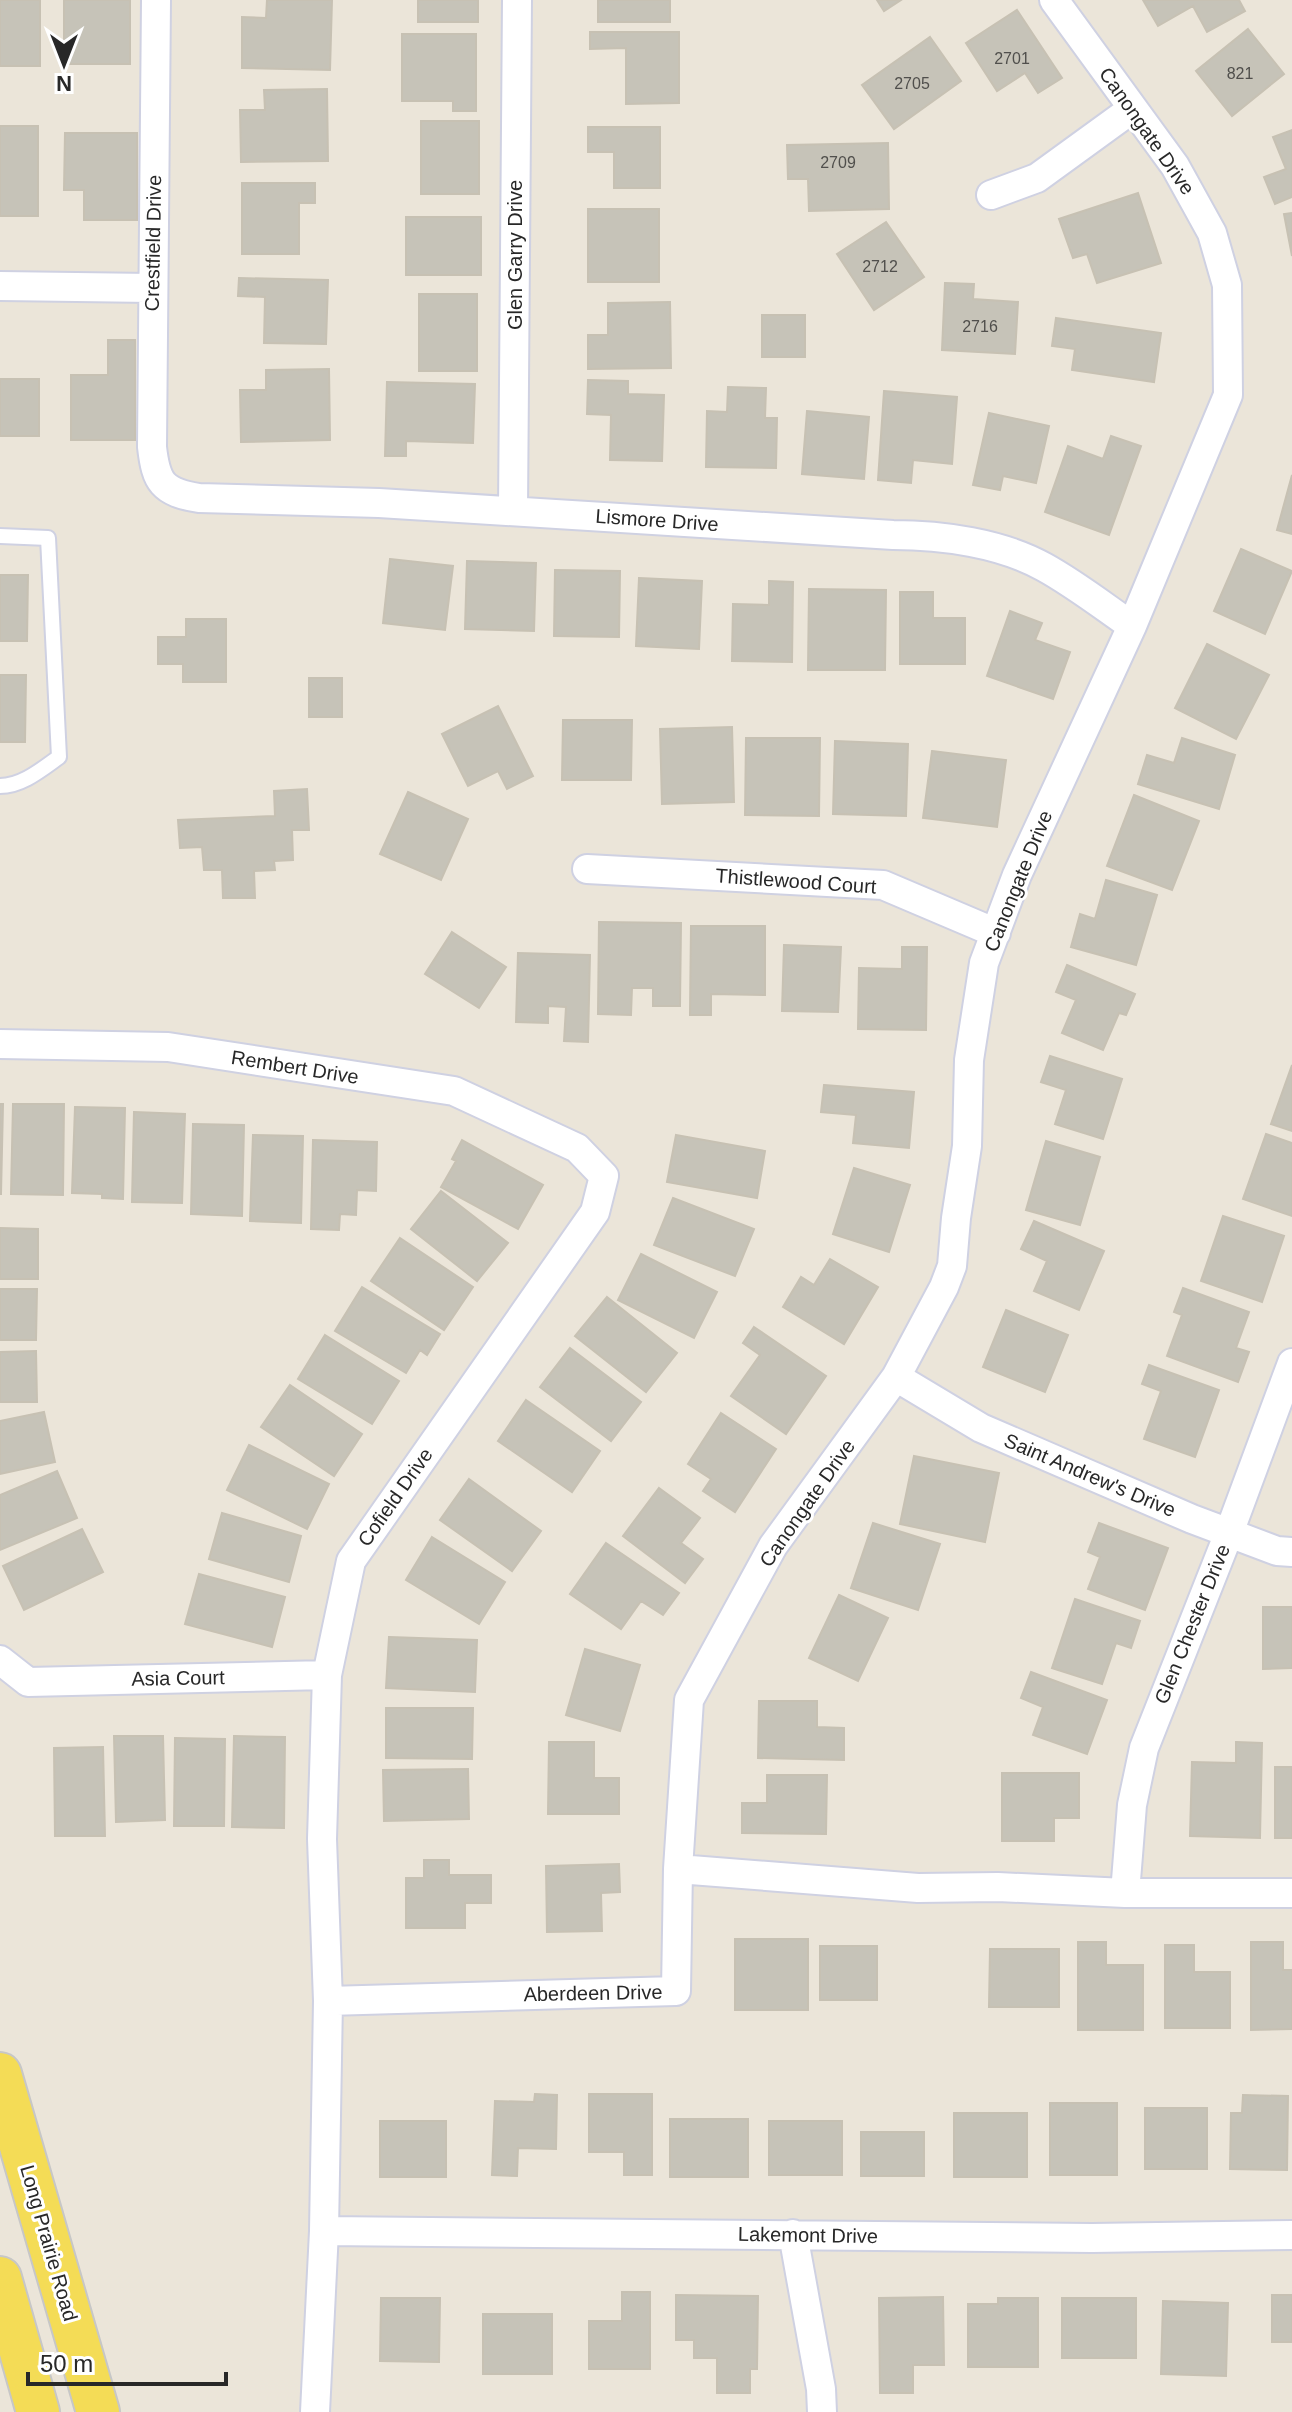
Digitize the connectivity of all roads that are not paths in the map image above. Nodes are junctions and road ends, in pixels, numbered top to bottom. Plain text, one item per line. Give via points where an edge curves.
1 (156, 0) edge
2 (517, 0) edge
3 (1054, 0) edge
4 (1132, 109) junction
5 (991, 195) dead end
6 (0, 286) edge
7 (152, 288) junction
8 (163, 484) joint
9 (513, 511) junction
10 (0, 536) edge
11 (1132, 626) junction
12 (0, 786) edge
13 (587, 869) dead end
14 (996, 933) junction
15 (0, 1044) edge
16 (577, 1148) joint
17 (1292, 1363) edge
18 (896, 1377) junction
19 (1229, 1533) junction
20 (1292, 1552) edge
21 (0, 1660) edge
22 (327, 1675) junction
23 (678, 1869) junction
24 (1125, 1893) junction
25 (1292, 1893) edge
26 (328, 2001) junction
27 (0, 2074) edge
28 (324, 2231) junction
29 (793, 2234) junction
30 (1292, 2235) edge
31 (0, 2278) edge
32 (38, 2412) edge
33 (98, 2412) edge
34 (315, 2412) edge
35 (822, 2412) edge

1 - 7 street, Crestfield Drive
2 - 9 street, Glen Garry Drive
3 - 4 street, Canongate Drive
4 - 5 street via 1037,178
4 - 11 street, Canongate Drive via 1175,166 1212,233 1227,285 1228,395
6 - 7 street
7 - 8 street, Crestfield Drive via 152,447
8 - 9 street, Lismore Drive via 180,495 199,498
9 - 11 street, Lismore Drive via 934,535 1010,552 1044,567
10 - 12 lane via 48,538 59,757 31,776
11 - 14 street, Canongate Drive via 1017,875
13 - 14 street, Thistlewood Court via 883,885
14 - 18 street, Canongate Drive via 984,963 969,1060 967,1146 952,1266
15 - 16 street, Rembert Drive via 168,1047 454,1091
16 - 22 street, Cofield Drive via 604,1176 595,1212 351,1561
17 - 19 street, Glen Chester Drive
18 - 19 street, Saint Andrew's Drive via 981,1428
18 - 23 street, Canongate Drive via 773,1546 689,1700
19 - 20 street, Saint Andrew's Drive
19 - 24 street, Glen Chester Drive via 1144,1748 1132,1805
21 - 22 street, Asia Court via 28,1682
22 - 26 street, Cofield Drive via 322,1839
23 - 24 street via 918,1888
23 - 26 street, Aberdeen Drive via 676,1991
24 - 25 street
26 - 28 street
27 - 33 main road, Long Prairie Road
28 - 29 street, Lakemont Drive
28 - 34 street
29 - 30 street, Lakemont Drive
29 - 35 street
31 - 32 main road

